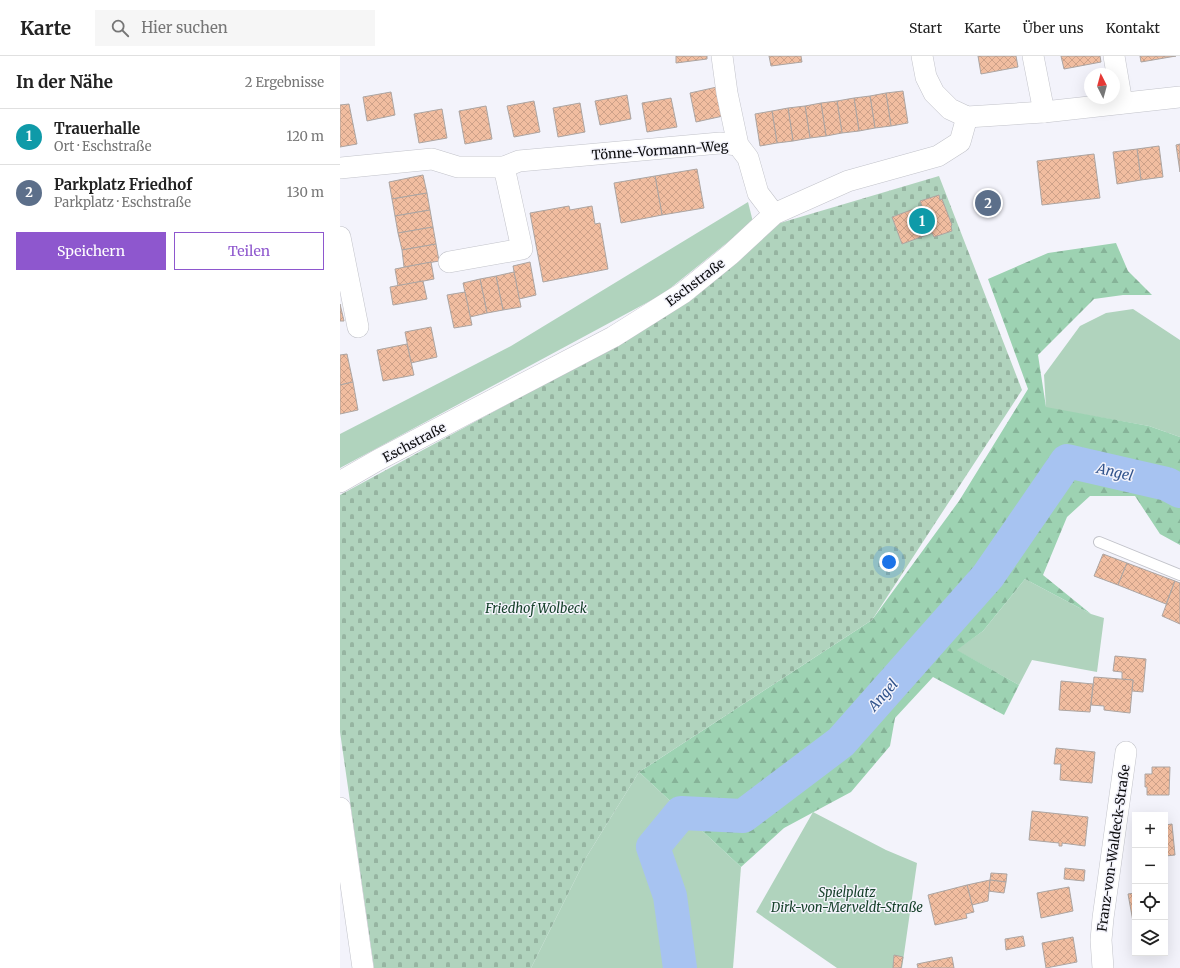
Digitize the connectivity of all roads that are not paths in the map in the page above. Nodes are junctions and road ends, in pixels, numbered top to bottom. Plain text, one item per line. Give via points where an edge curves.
1 (722, 56) edge
2 (922, 56) edge
3 (1033, 56) edge
4 (1114, 56) edge
5 (1180, 97) edge
6 (1122, 103) junction
7 (1044, 112) junction
8 (967, 116) junction
9 (738, 145) junction
10 (504, 167) junction
11 (340, 168) edge
12 (774, 214) junction
13 (340, 237) edge
14 (450, 262) dead end
15 (358, 327) dead end
16 (340, 482) edge
17 (1100, 542) dead end
18 (1180, 575) edge
19 (1126, 752) dead end
20 (340, 808) edge
21 (364, 968) edge
22 (1103, 968) edge

1 - 9 street
2 - 8 street via 926,77 934,93 950,109
3 - 7 street
4 - 6 street
5 - 6 street
6 - 7 street
7 - 8 street
8 - 12 street, Eschstraße via 960,142 938,156 848,180
9 - 10 street, Tönne-Vormann-Weg via 720,143 519,161
9 - 12 street, Tönne-Vormann-Weg via 748,158 758,193
10 - 11 street, Tönne-Vormann-Weg via 458,167 432,159
10 - 14 street via 522,249
12 - 16 street, Eschstraße via 731,254 683,293 613,337
13 - 15 street
17 - 18 lane
19 - 22 street, Franz-von-Waldeck-Straße via 1103,918
20 - 21 street

